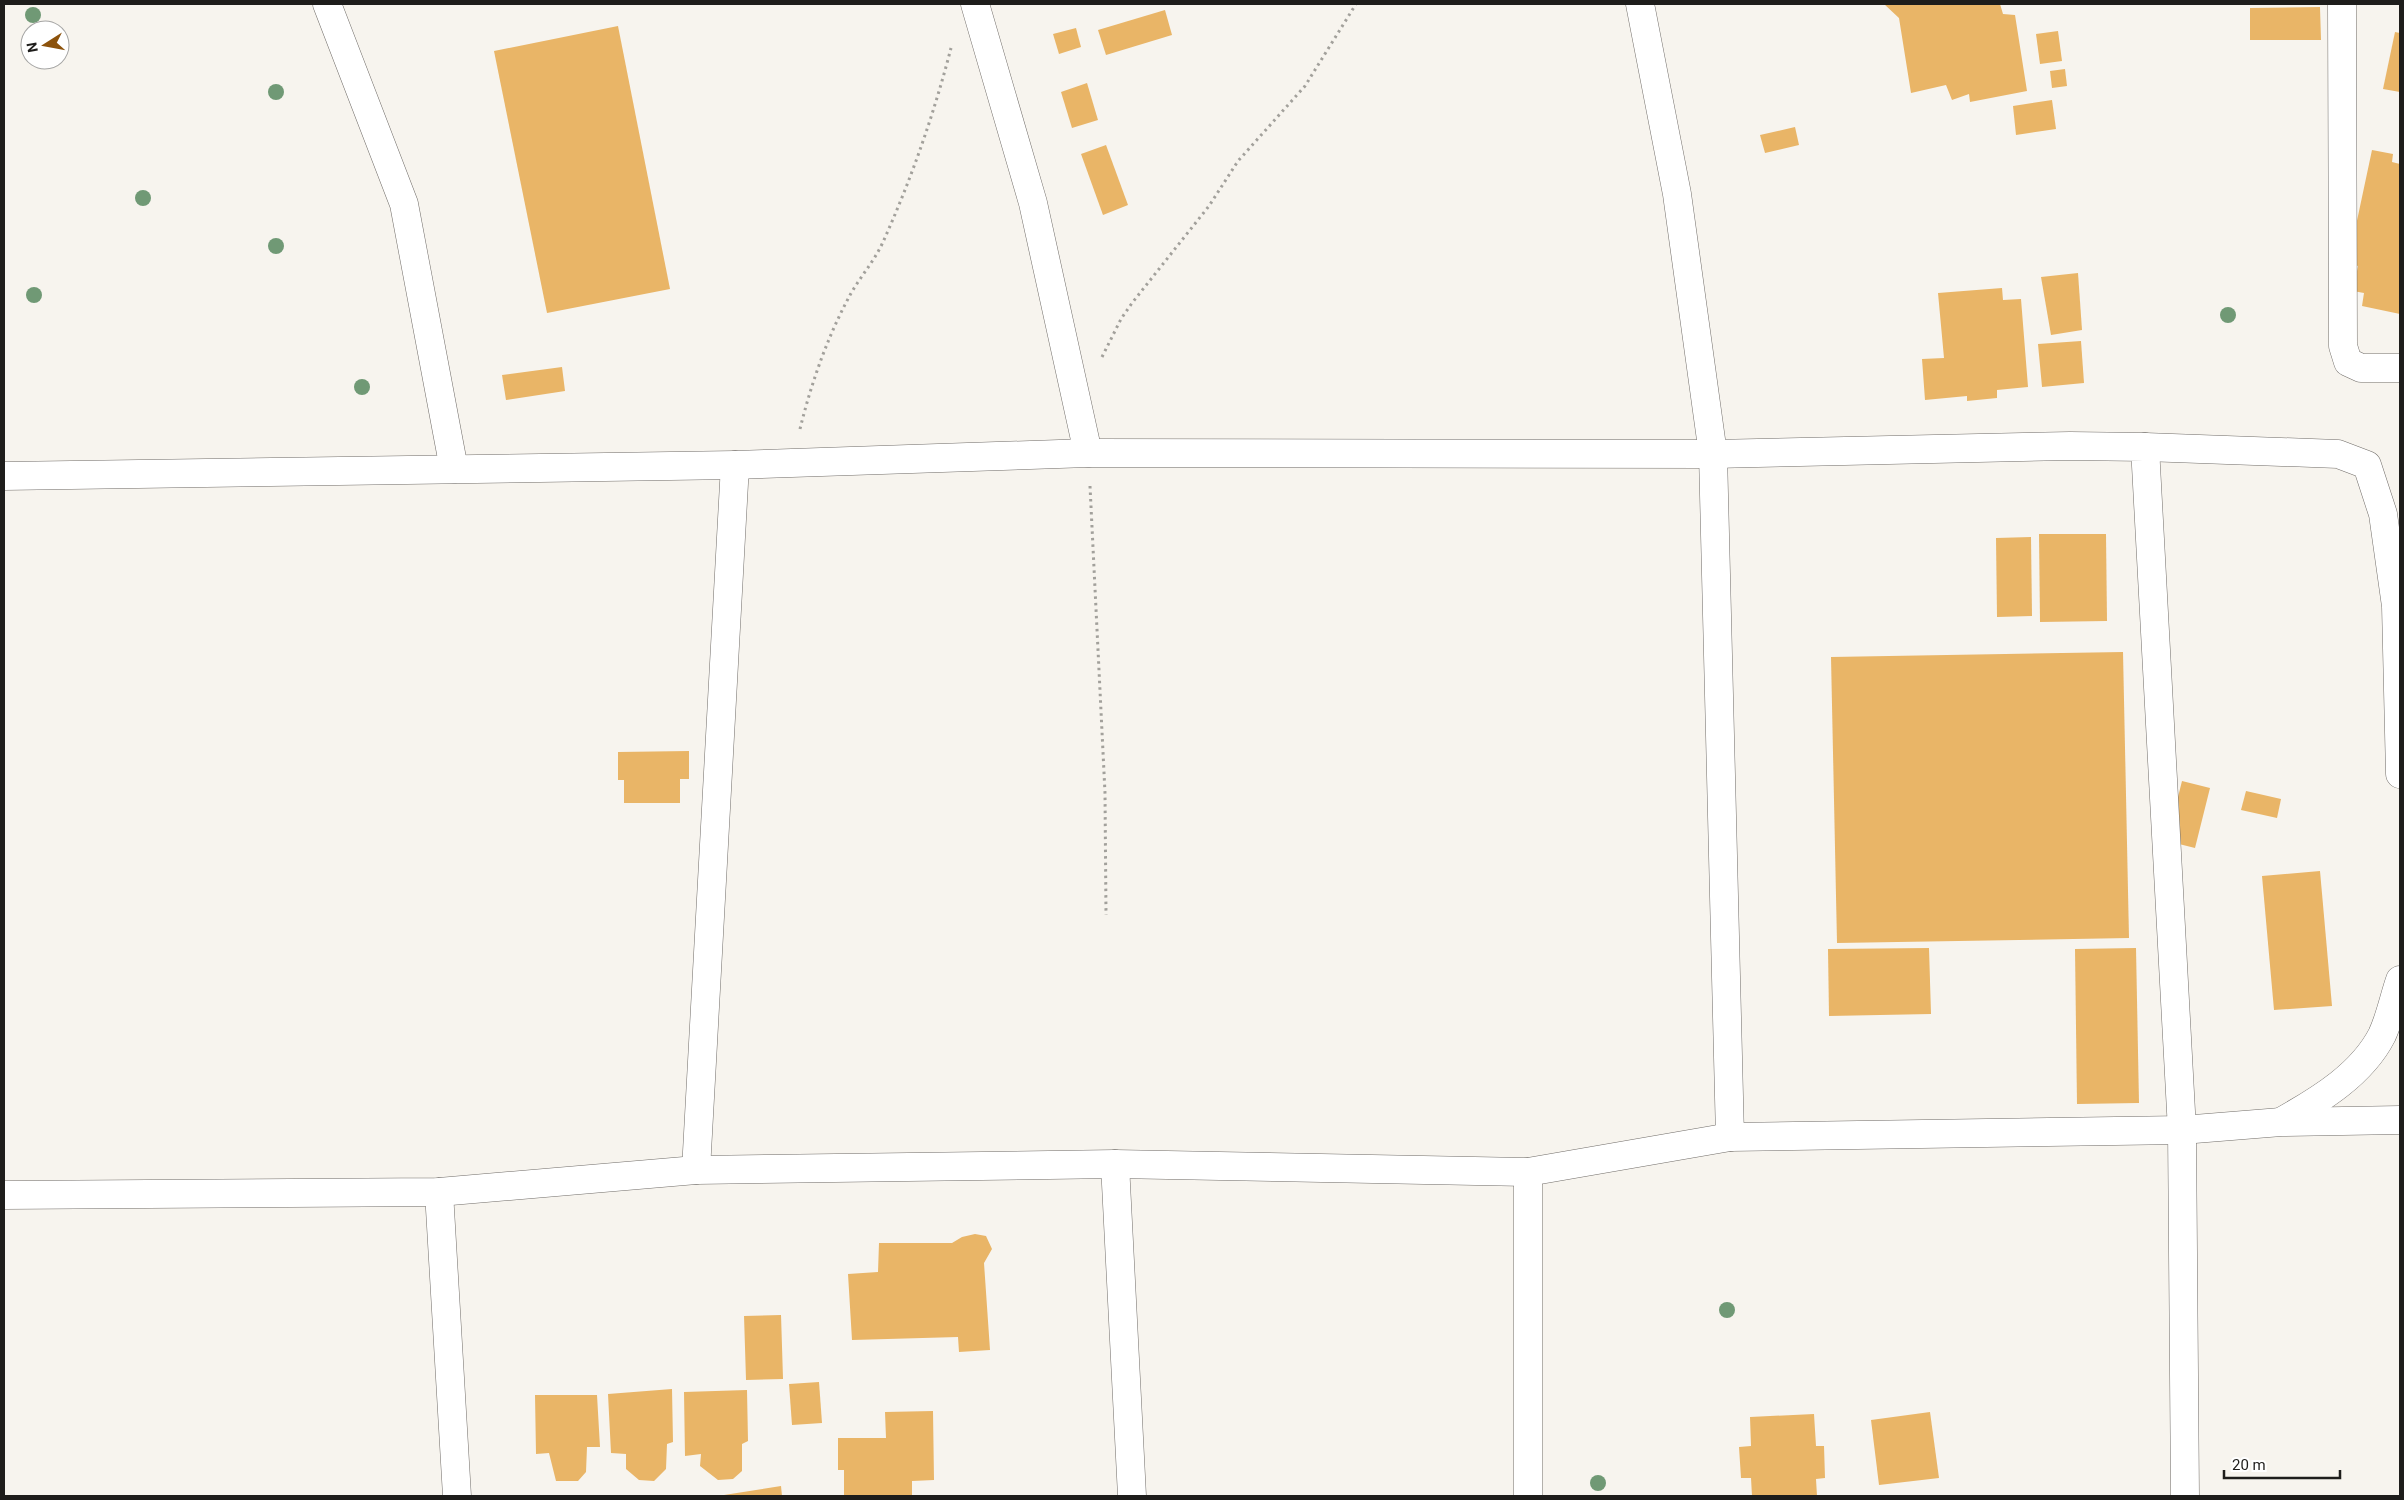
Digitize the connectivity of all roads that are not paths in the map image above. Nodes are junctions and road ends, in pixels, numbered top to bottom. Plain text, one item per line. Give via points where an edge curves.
1 (326, 4) edge
2 (975, 4) edge
3 (1640, 4) edge
4 (2342, 4) edge
5 (2400, 368) edge
6 (2145, 447) junction
7 (1088, 453) junction
8 (1713, 454) junction
9 (735, 466) junction
10 (454, 469) junction
11 (4, 476) edge
12 (2400, 774) edge
13 (2400, 980) edge
14 (2400, 1120) edge
15 (2281, 1122) junction
16 (2182, 1130) junction
17 (1730, 1137) junction
18 (1115, 1164) junction
19 (696, 1170) junction
20 (1528, 1172) junction
21 (439, 1192) junction
22 (4, 1195) edge
23 (457, 1496) edge
24 (1132, 1496) edge
25 (1528, 1496) edge
26 (2185, 1496) edge

1 - 10 street via 404,204
2 - 7 street via 1034,203
3 - 8 street via 1677,194
4 - 5 street via 2343,346 2348,362 2361,368
6 - 8 street
6 - 12 street via 2338,454 2367,465 2383,514 2396,606
6 - 16 street
7 - 8 street
7 - 9 street
8 - 17 street
9 - 10 street
9 - 19 street
10 - 11 street
13 - 15 street via 2382,1035 2360,1065 2321,1099
14 - 15 street
15 - 16 street
16 - 17 street
16 - 26 street
17 - 20 street
18 - 19 street
18 - 20 street
18 - 24 street
19 - 21 street
20 - 25 street
21 - 22 street
21 - 23 street

